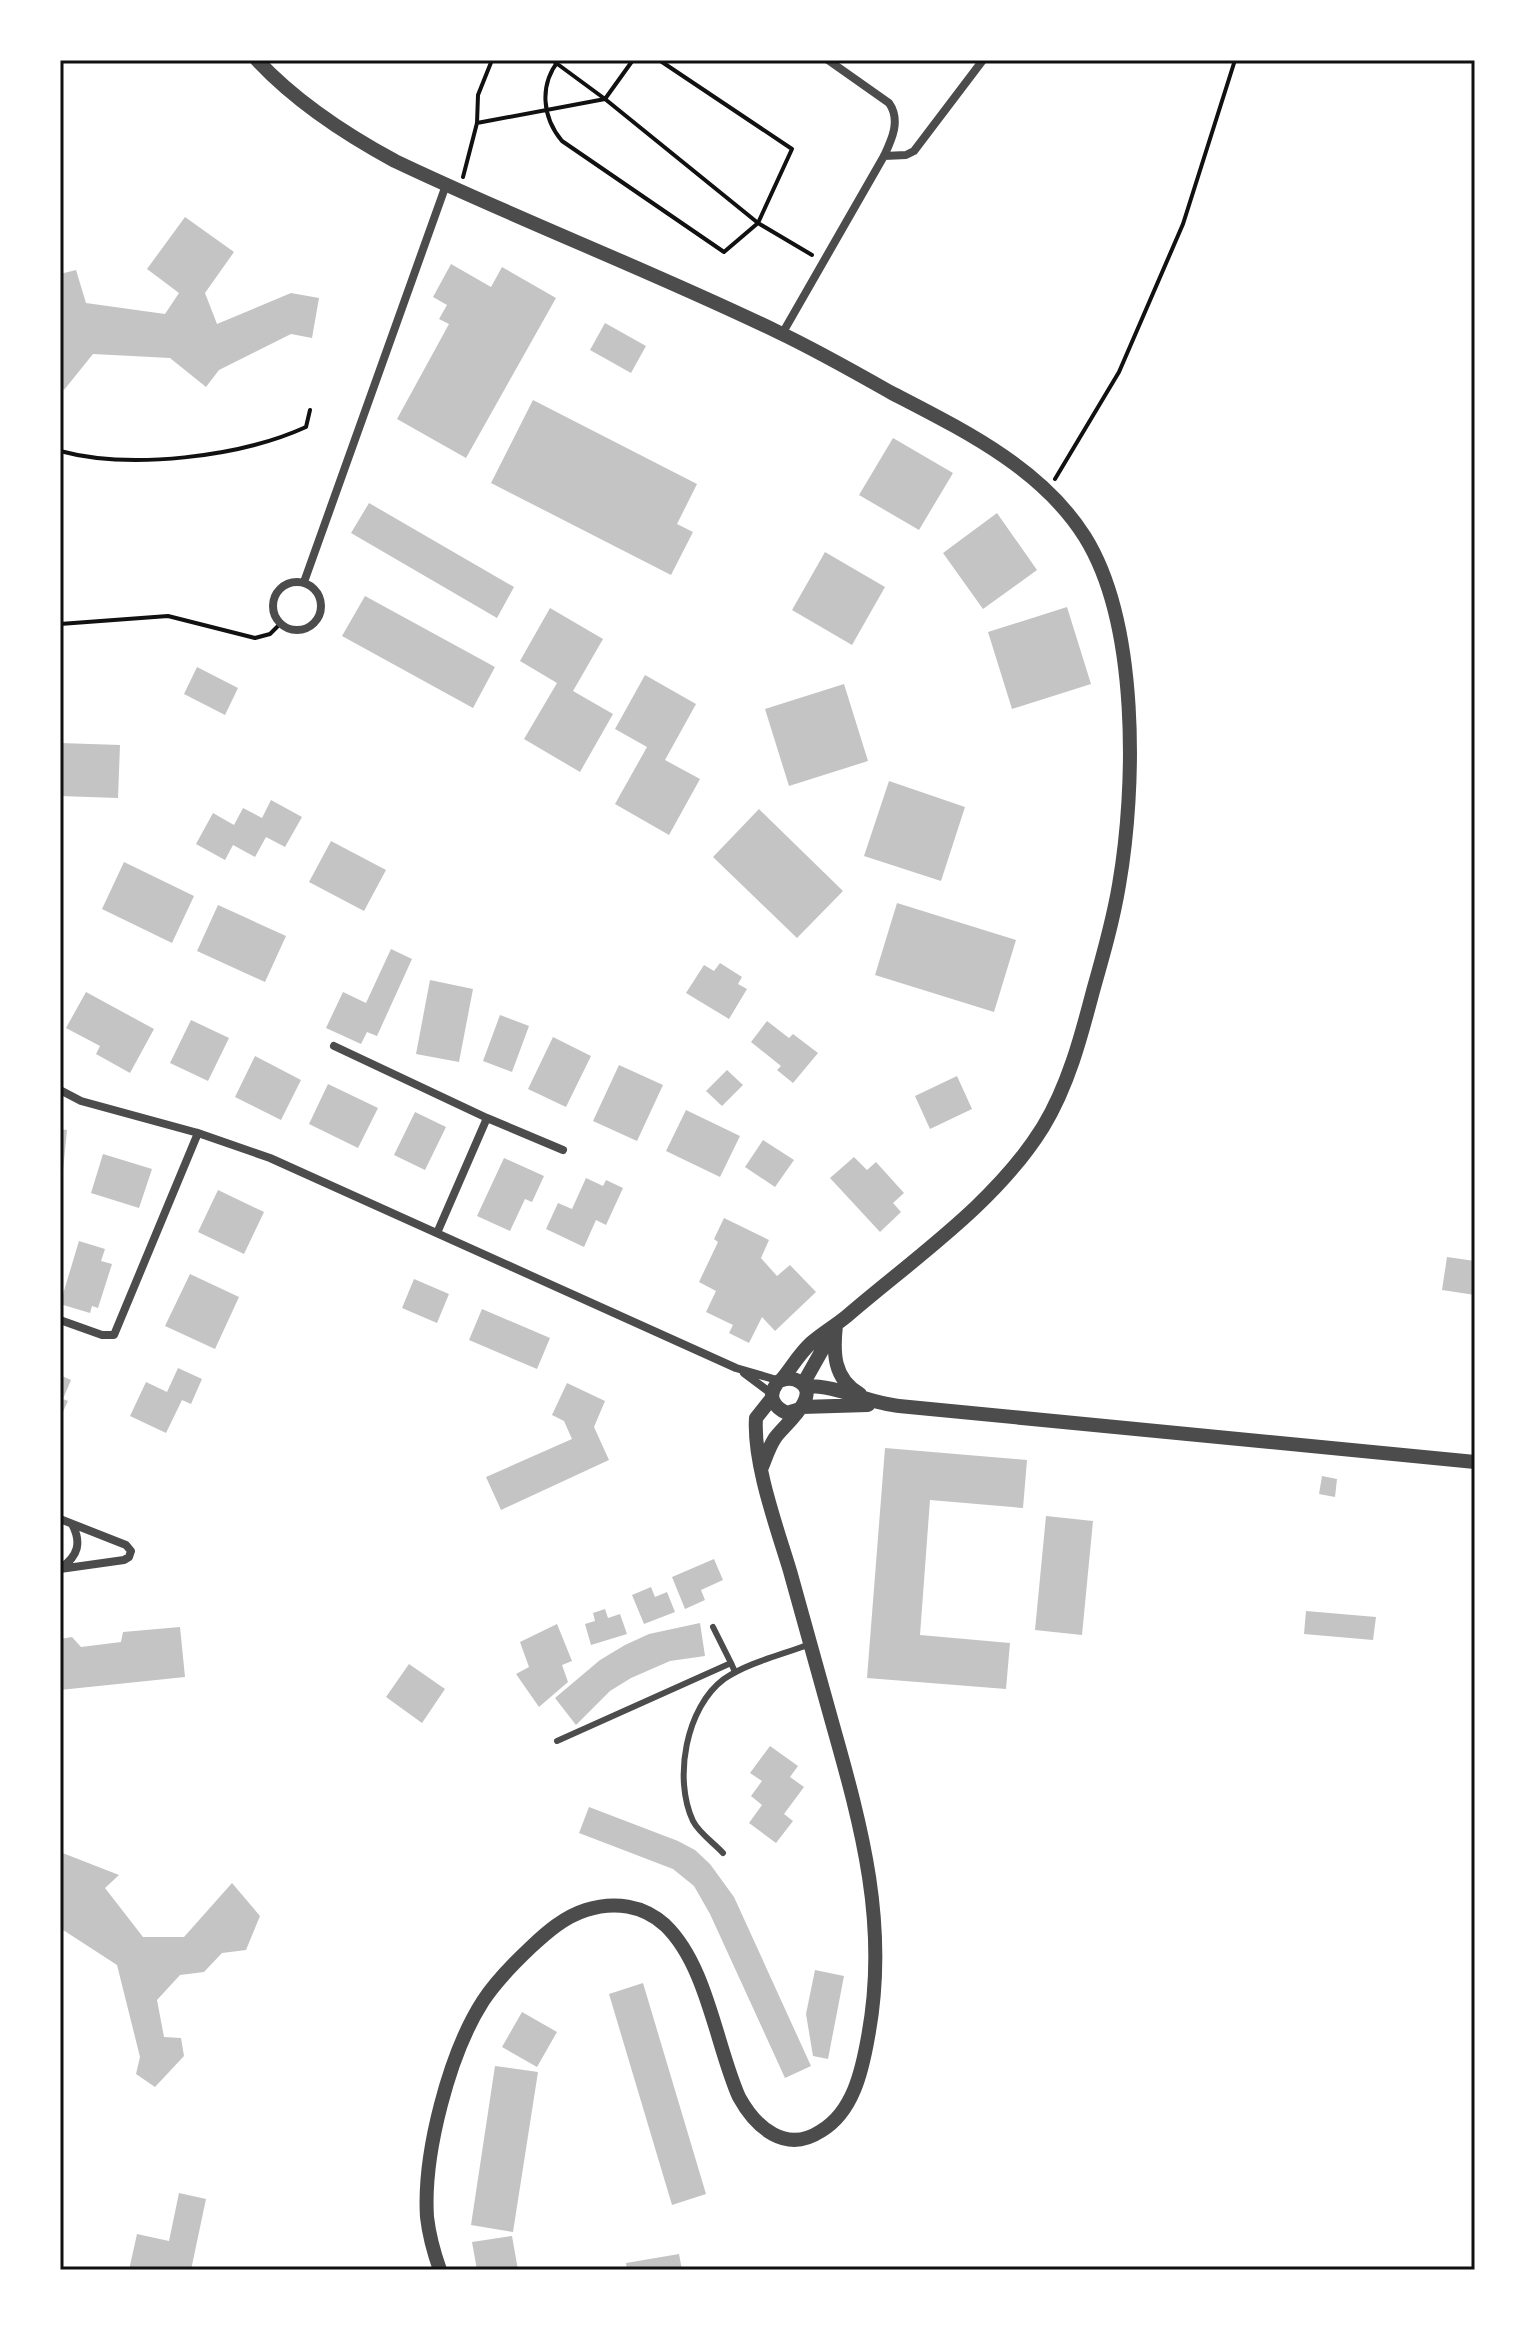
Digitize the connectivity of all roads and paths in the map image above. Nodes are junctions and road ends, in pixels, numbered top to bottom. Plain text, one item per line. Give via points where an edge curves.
1 (257, 60) edge
2 (492, 60) edge
3 (633, 60) edge
4 (659, 60) edge
5 (828, 60) edge
6 (983, 60) edge
7 (1235, 60) edge
8 (555, 61) edge
9 (605, 99) junction
10 (546, 110) junction
11 (477, 123) junction
12 (884, 156) junction
13 (446, 185) junction
14 (758, 223) junction
15 (822, 261) junction
16 (782, 334) junction
17 (310, 410) dead end
18 (60, 451) edge
19 (1048, 491) junction
20 (304, 582) junction
21 (60, 624) edge
22 (280, 624) junction
23 (334, 1046) dead end
24 (60, 1090) edge
25 (487, 1118) junction
26 (198, 1133) junction
27 (563, 1150) dead end
28 (437, 1233) junction
29 (60, 1320) edge
30 (836, 1325) junction
31 (736, 1368) junction
32 (804, 1385) junction
33 (776, 1388) junction
34 (880, 1404) junction
35 (801, 1408) junction
36 (1475, 1462) edge
37 (762, 1468) junction
38 (60, 1519) edge
39 (72, 1524) junction
40 (60, 1569) edge
41 (713, 1627) dead end
42 (810, 1644) junction
43 (731, 1663) junction
44 (735, 1672) junction
45 (557, 1741) dead end
46 (723, 1853) dead end
47 (440, 2270) edge

1 - 13 street via 339,128
2 - 11 path via 478,95
3 - 9 path
4 - 14 path via 792,149
5 - 12 street via 893,108 895,126
6 - 12 street via 914,151
7 - 19 path via 1183,224 1119,372
8 - 9 path
8 - 10 path
9 - 10 path
9 - 14 path
10 - 11 path
10 - 14 path via 562,141 724,252
11 - 13 path via 463,179
12 - 15 street
13 - 16 street
13 - 20 street
14 - 15 path
15 - 16 street
16 - 19 street via 959,429
17 - 18 path via 306,427 281,439 180,459 116,459
19 - 30 street via 1094,554 1124,669 1130,780 1124,857 1105,951 1064,1085 1033,1142 970,1211
20 - 22 street via 288,583 276,593 273,609
20 - 22 street via 317,591 320,614 303,629
21 - 22 path via 168,616 255,638
23 - 25 street
24 - 26 street via 81,1101
25 - 27 street
25 - 28 street
26 - 28 street via 290,1166
26 - 29 street via 114,1335
28 - 31 street
30 - 32 street
30 - 33 street via 807,1347
30 - 34 street via 835,1359 842,1379
31 - 33 street
31 - 33 street
32 - 33 street via 793,1379
32 - 34 street
32 - 35 street via 807,1396
33 - 35 street via 781,1411
33 - 37 street via 756,1418
34 - 35 street
34 - 36 street
35 - 37 street via 774,1439
37 - 42 street
38 - 39 street
39 - 40 street via 78,1550
39 - 40 street via 128,1546 131,1554 124,1560
41 - 43 lane
42 - 44 lane
42 - 47 street via 854,1803 876,1919 872,2017 848,2103 835,2121 810,2137 792,2140 766,2131 739,2097 695,1972 670,1930 630,1906 581,1912 546,1933 504,1974 483,2000 462,2042 441,2107 429,2172 427,2216
43 - 44 lane
43 - 45 lane
44 - 46 lane via 703,1701 684,1761 694,1822

